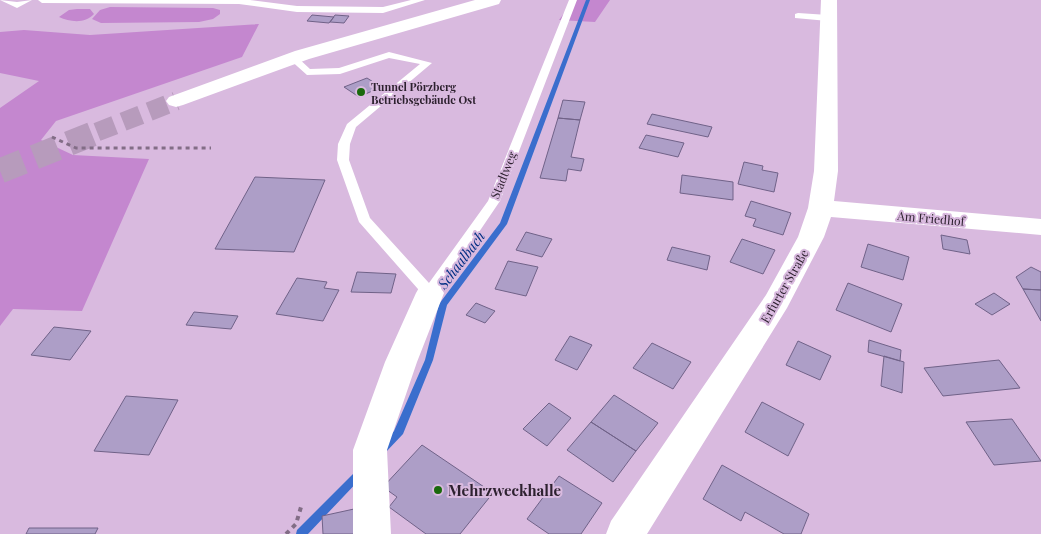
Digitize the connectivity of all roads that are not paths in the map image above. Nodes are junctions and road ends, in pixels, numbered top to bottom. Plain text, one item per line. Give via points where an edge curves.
1 (3, 0) edge
2 (28, 0) edge
3 (42, 0) edge
4 (421, 0) edge
5 (493, 0) edge
6 (573, 0) edge
7 (828, 9) edge
8 (798, 16) dead end
9 (293, 58) junction
10 (176, 101) tunnel mouth
11 (821, 208) junction
12 (1041, 227) edge
13 (430, 293) junction
14 (372, 534) edge
15 (625, 534) edge

1 - 2 lane via 17,5
3 - 4 lane via 239,1 297,9 373,10
5 - 9 street
6 - 13 lane, Stadtweg via 494,201
7 - 8 lane
7 - 11 street, Erfurter Straße via 826,158
9 - 10 street
9 - 13 lane via 307,72 340,71 389,55 426,63 351,126 344,144 343,160 364,219
11 - 12 street, Am Friedhof
11 - 15 street, Erfurter Straße via 812,237 777,301
13 - 14 street, Stadtweg via 370,450

